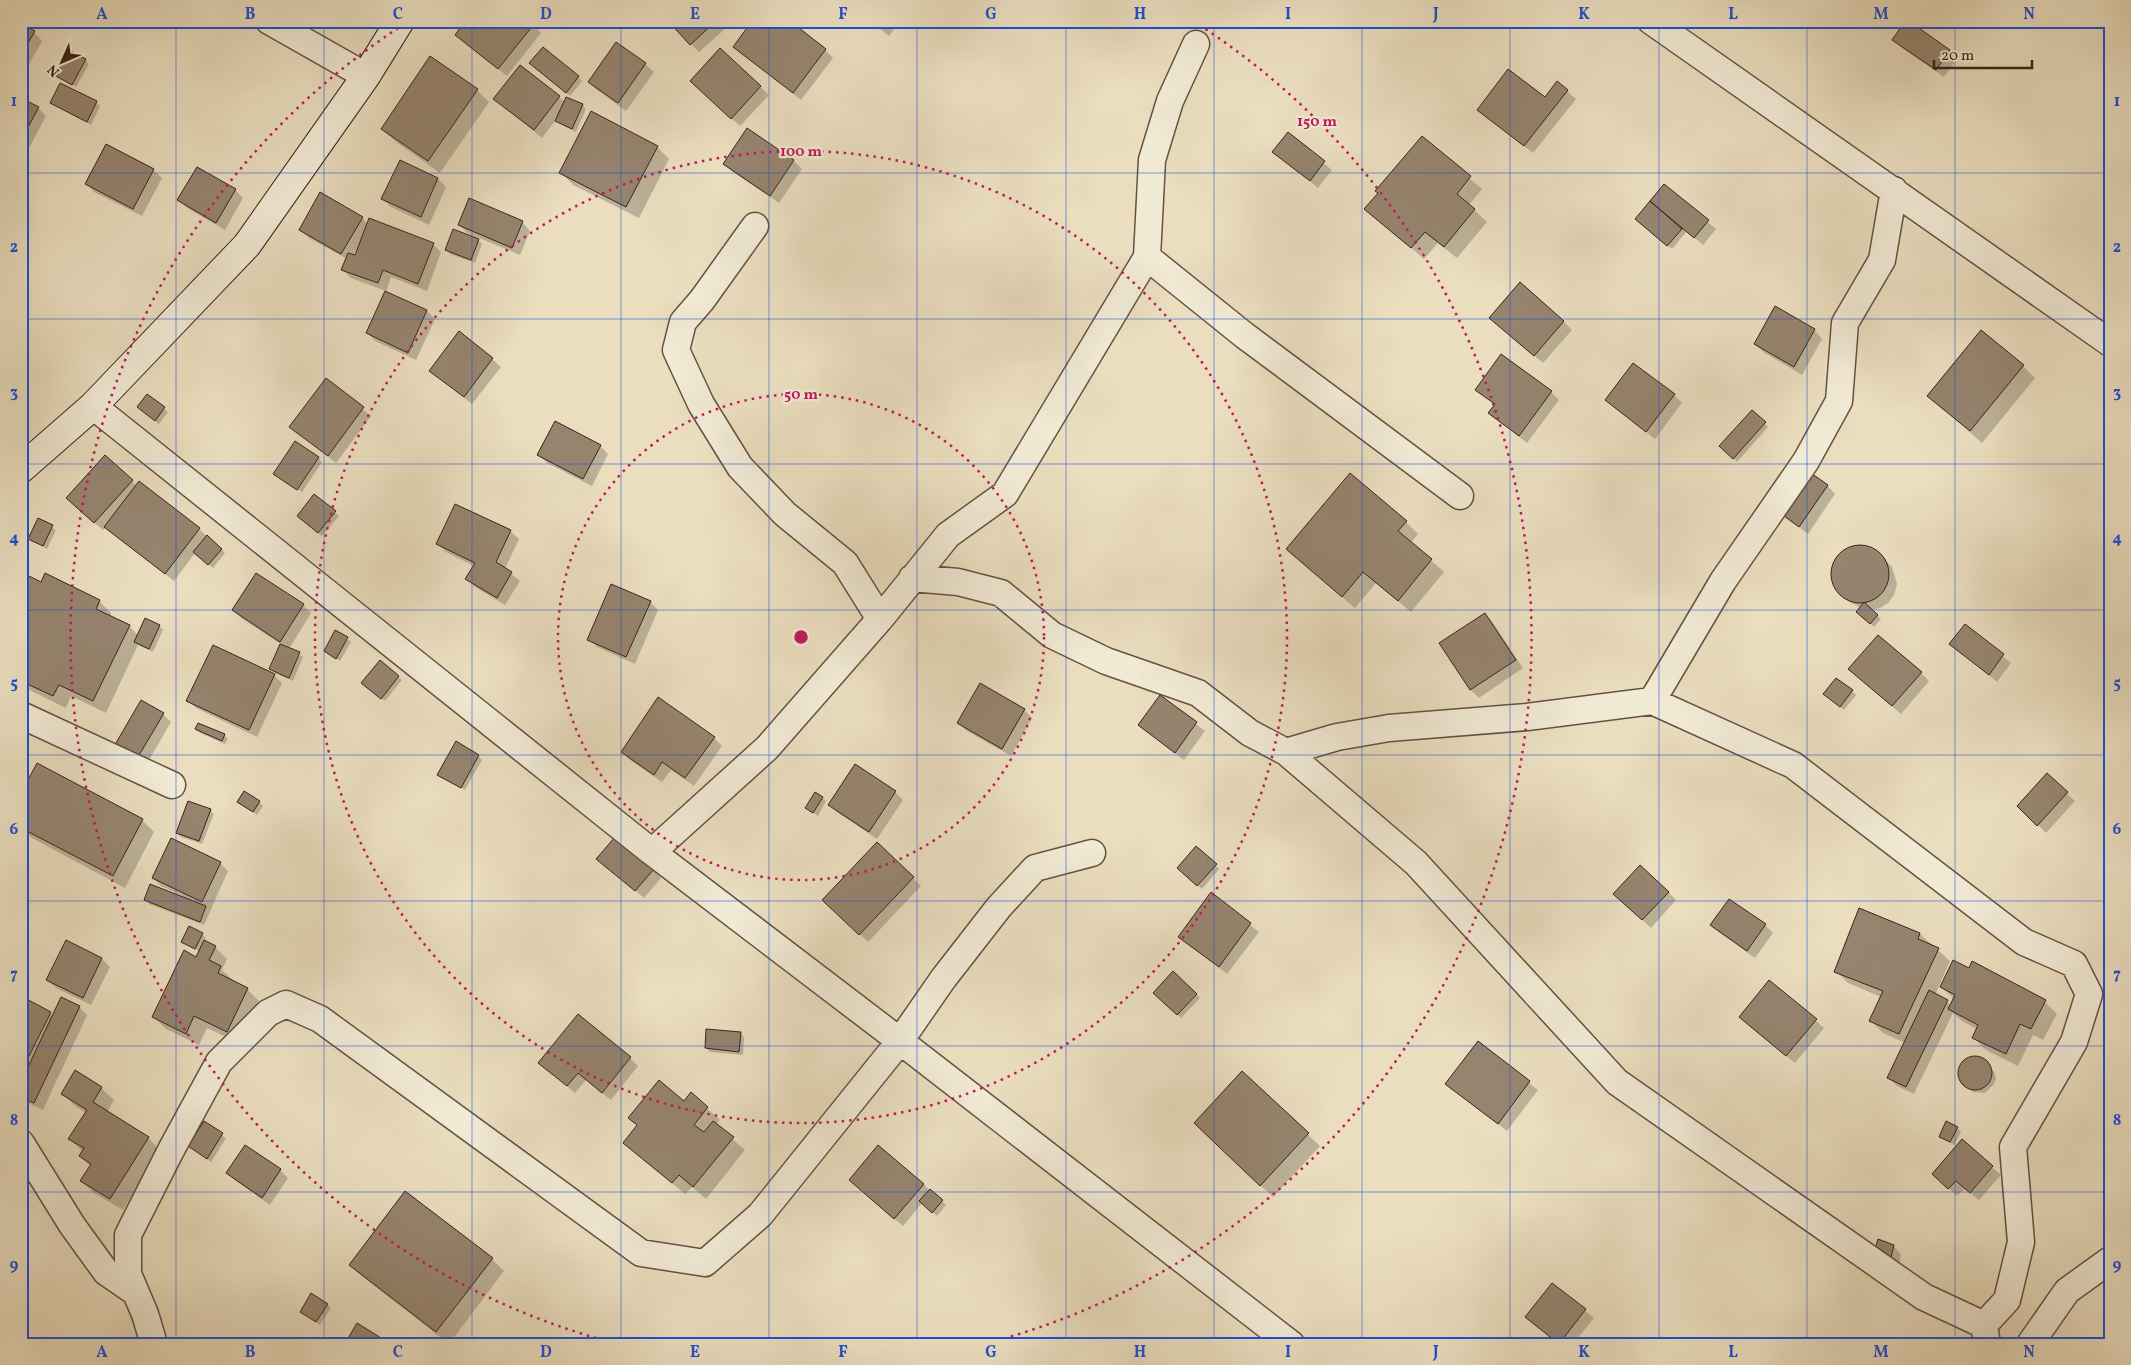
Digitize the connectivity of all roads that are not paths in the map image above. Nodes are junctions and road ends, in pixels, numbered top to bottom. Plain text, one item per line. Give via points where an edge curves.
1 (269, 21) edge
2 (400, 21) edge
3 (1651, 21) edge
4 (1196, 44) dead end
5 (366, 76) junction
6 (1894, 190) junction
7 (755, 226) dead end
8 (1147, 257) junction
9 (2110, 343) edge
10 (93, 406) junction
11 (21, 469) edge
12 (1460, 496) dead end
13 (912, 578) junction
14 (880, 619) junction
15 (1652, 701) junction
16 (21, 715) edge
17 (1286, 752) junction
18 (172, 785) dead end
19 (652, 852) junction
20 (1092, 853) dead end
21 (900, 1041) junction
22 (21, 1143) edge
23 (2110, 1260) edge
24 (135, 1292) junction
25 (1986, 1334) edge
26 (154, 1344) edge
27 (1291, 1344) edge
28 (2030, 1344) edge

1 - 5 street
2 - 5 main road
3 - 6 street
4 - 8 street via 1170,101 1152,160
5 - 10 main road via 247,245
6 - 9 street
6 - 15 street via 1882,260 1845,323 1839,401 1806,461 1723,582
7 - 14 street via 683,322 676,350 701,404 740,467 786,514 845,564
8 - 12 street via 1244,335
8 - 13 street via 1005,494 948,535
10 - 11 main road
10 - 19 street
13 - 14 street
13 - 17 street via 958,582 1001,593 1052,636 1106,661 1198,693 1250,733
14 - 19 street via 767,748
15 - 17 street via 1527,717 1389,728 1337,737
15 - 25 street via 1793,765 2024,942 2074,964 2089,994 2074,1042 2013,1147 2021,1242 2007,1300
16 - 18 street
17 - 25 street via 1416,863 1617,1082 1924,1297
19 - 21 street
20 - 21 street via 1035,868 999,907
21 - 24 street via 760,1215 705,1263 640,1253 320,1019 286,1004 268,1013 219,1062 170,1150 128,1235 128,1274
21 - 27 street
22 - 24 street via 72,1225 106,1272
23 - 28 street via 2067,1291
24 - 26 street

